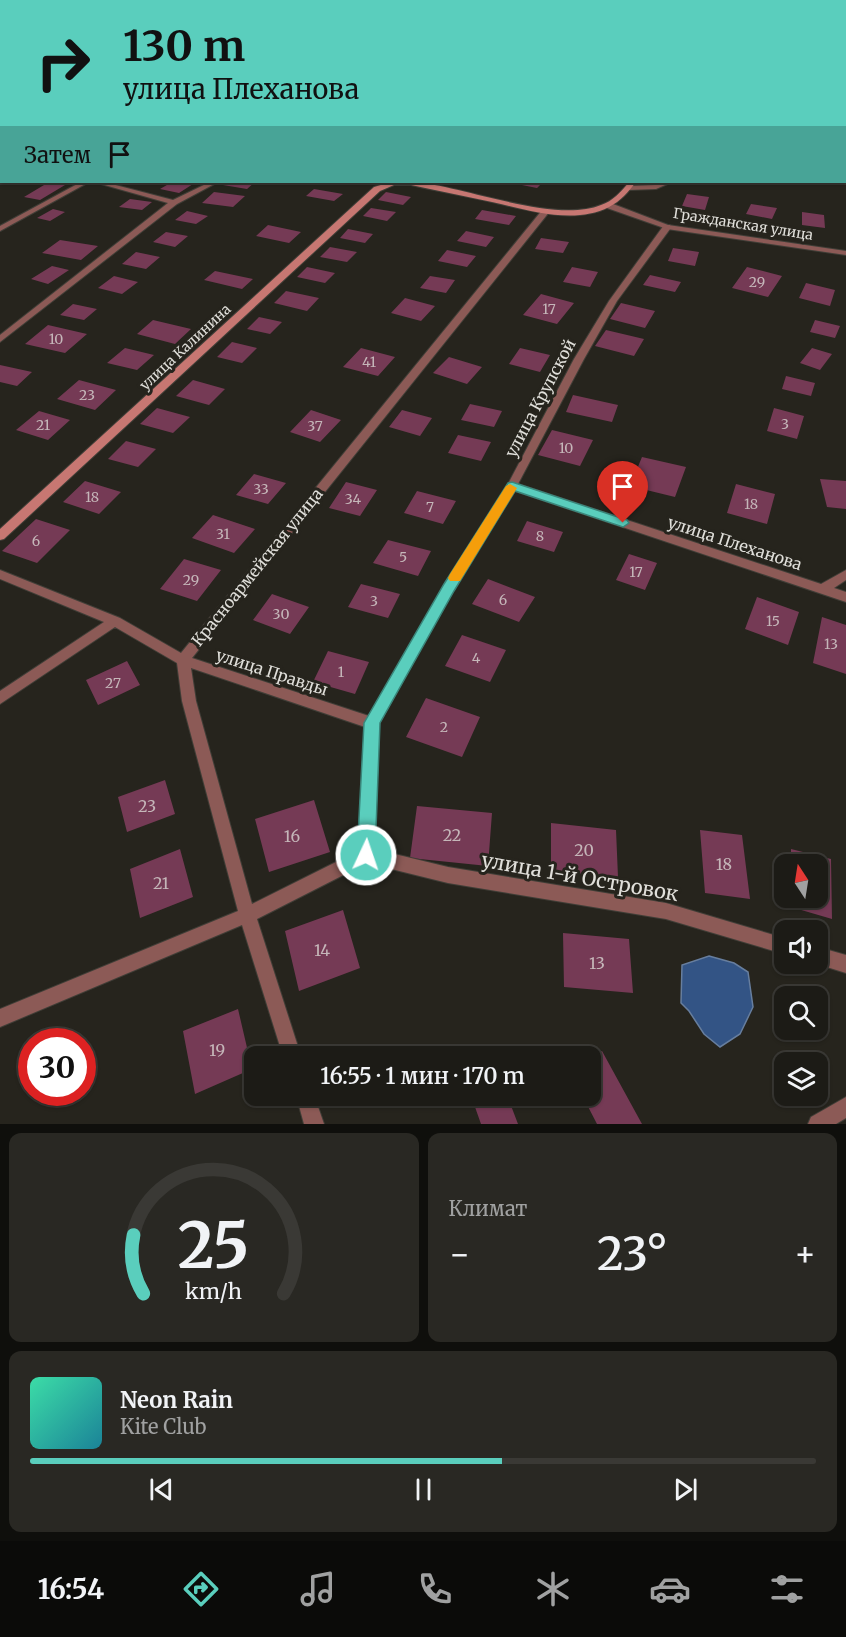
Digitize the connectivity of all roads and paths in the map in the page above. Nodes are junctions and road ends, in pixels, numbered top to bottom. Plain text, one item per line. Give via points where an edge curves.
1 (83, 183) edge
2 (102, 183) edge
3 (212, 183) edge
4 (390, 183) edge
5 (411, 183) edge
6 (666, 183) edge
7 (630, 185) edge
8 (174, 202) junction
9 (610, 206) junction
10 (546, 211) junction
11 (667, 227) junction
12 (0, 229) edge
13 (846, 253) edge
14 (0, 339) edge
15 (512, 486) junction
16 (0, 536) edge
17 (0, 574) edge
18 (846, 574) edge
19 (823, 590) junction
20 (846, 597) edge
21 (115, 621) junction
22 (183, 660) junction
23 (0, 698) edge
24 (372, 723) junction
25 (366, 855) junction
26 (247, 915) junction
27 (774, 943) edge
28 (828, 959) edge
29 (846, 964) edge
30 (0, 1018) edge
31 (289, 1046) edge
32 (308, 1106) edge
33 (846, 1107) edge
34 (314, 1124) edge
35 (818, 1124) edge

1 - 12 street
2 - 8 street
3 - 8 street
4 - 16 main road, улица Калинина via 364,199
5 - 10 main road
6 - 7 lane via 656,187
7 - 9 main road
8 - 14 street
9 - 10 main road via 580,212
9 - 11 street, Гражданская улица
10 - 22 street, Красноармейская улица
11 - 13 street, Гражданская улица
11 - 15 street, улица Крупской via 613,301
15 - 19 street, улица Плеханова
15 - 24 street, улица Крупской
17 - 21 street, улица Правды
18 - 19 street
19 - 20 street, улица Плеханова
21 - 22 street, улица Правды
21 - 23 street
22 - 24 street, улица Правды
22 - 26 street, Красноармейская улица via 189,700
24 - 25 street, улица Крупской
25 - 26 street
25 - 27 street, улица 1-й Островок via 448,875 666,911
26 - 30 street
26 - 31 street, Красноармейская улица
28 - 29 street
32 - 34 street
33 - 35 street

